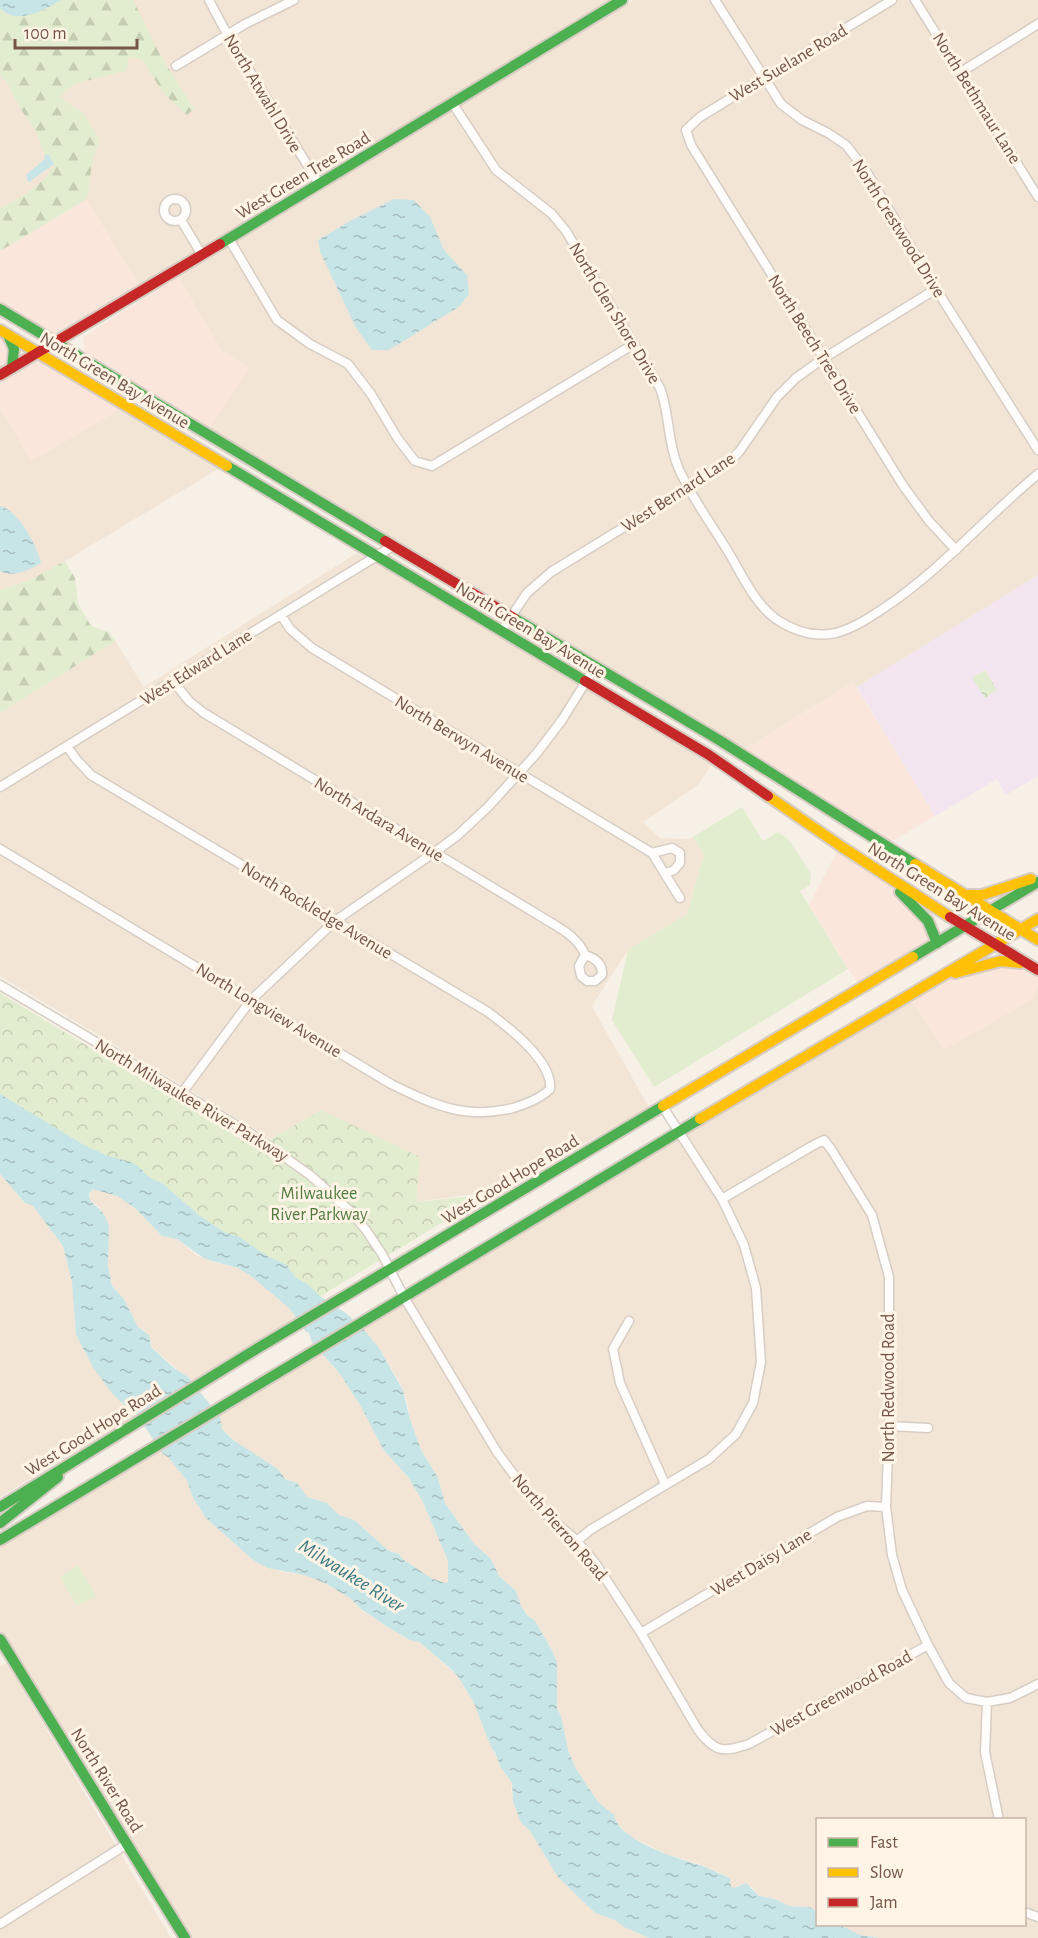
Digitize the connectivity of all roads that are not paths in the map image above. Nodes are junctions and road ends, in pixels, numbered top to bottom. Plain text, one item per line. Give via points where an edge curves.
1 (209, 0) edge
2 (294, 0) edge
3 (622, 0) edge
4 (715, 0) edge
5 (892, 0) edge
6 (915, 0) edge
7 (1038, 24) edge
8 (227, 34) junction
9 (176, 66) dead end
10 (961, 72) junction
11 (763, 78) junction
12 (453, 104) junction
13 (686, 130) joint
14 (319, 184) junction
15 (1038, 197) edge
16 (180, 220) dead end
17 (229, 239) junction
18 (202, 255) junction
19 (936, 289) junction
20 (0, 309) edge
21 (4, 332) edge
22 (54, 343) junction
23 (634, 344) junction
24 (38, 353) junction
25 (824, 358) junction
26 (12, 368) junction
27 (0, 375) edge
28 (1038, 450) edge
29 (1038, 474) edge
30 (689, 488) junction
31 (393, 546) junction
32 (956, 550) junction
33 (376, 557) junction
34 (281, 615) junction
35 (511, 616) junction
36 (502, 630) junction
37 (595, 667) junction
38 (173, 681) junction
39 (586, 682) junction
40 (67, 746) junction
41 (520, 773) junction
42 (0, 787) edge
43 (0, 849) edge
44 (435, 852) junction
45 (652, 853) junction
46 (863, 861) junction
47 (663, 871) junction
48 (1038, 877) edge
49 (1038, 882) edge
50 (966, 895) junction
51 (680, 898) dead end
52 (991, 910) junction
53 (1038, 919) edge
54 (335, 921) junction
55 (965, 927) junction
56 (1022, 929) junction
57 (1038, 940) edge
58 (937, 943) junction
59 (995, 945) junction
60 (585, 955) dead end
61 (1028, 964) junction
62 (1038, 970) edge
63 (942, 976) junction
64 (0, 985) edge
65 (252, 1000) junction
66 (550, 1089) joint
67 (182, 1093) junction
68 (663, 1107) junction
69 (679, 1131) junction
70 (722, 1199) junction
71 (390, 1269) junction
72 (404, 1297) junction
73 (629, 1321) dead end
74 (889, 1426) junction
75 (928, 1428) dead end
76 (74, 1462) junction
77 (665, 1484) junction
78 (0, 1507) edge
79 (886, 1507) junction
80 (0, 1522) edge
81 (0, 1540) edge
82 (577, 1541) junction
83 (641, 1633) junction
84 (0, 1639) edge
85 (928, 1645) junction
86 (1038, 1684) edge
87 (987, 1702) junction
88 (721, 1750) joint
89 (999, 1818) edge
90 (127, 1844) junction
91 (0, 1924) edge
92 (186, 1938) edge

1 - 8 street, North Atwahl Drive
2 - 8 street
3 - 12 main road, West Green Tree Road
4 - 11 street, North Crestwood Drive
5 - 11 street, West Suelane Road
6 - 10 street, North Bethmaur Lane
7 - 10 street
8 - 9 street
8 - 14 street, North Atwahl Drive
10 - 15 street, North Bethmaur Lane
11 - 13 street, West Suelane Road
11 - 19 street, North Crestwood Drive via 781,104 846,145 866,171
12 - 14 main road, West Green Tree Road
12 - 23 street, North Glen Shore Drive via 496,170 559,221
13 - 25 street, North Beech Tree Drive via 691,145
14 - 17 main road, West Green Tree Road
16 - 18 street
17 - 18 main road, West Green Tree Road
17 - 23 street via 277,320 310,344 348,364 416,461 432,466
18 - 22 main road, West Green Tree Road
19 - 25 street, West Bernard Lane
19 - 28 street, North Crestwood Drive
20 - 22 main road, North Green Bay Avenue
21 - 24 main road, North Green Bay Avenue
21 - 26 main road via 14,349
22 - 24 main road, West Green Tree Road
22 - 31 main road, North Green Bay Avenue
23 - 30 street, North Glen Shore Drive via 660,388 672,451
24 - 26 main road, West Green Tree Road
24 - 33 main road, North Green Bay Avenue
25 - 30 street, West Bernard Lane via 777,397 740,452
25 - 32 street, North Beech Tree Drive via 904,487
26 - 27 main road, West Green Tree Road
29 - 32 street
30 - 32 street, North Glen Shore Drive via 756,597 774,618 799,632 825,634 856,626 904,595
30 - 35 street, West Bernard Lane via 551,572 527,593
31 - 33 street, West Edward Lane
31 - 35 main road, North Green Bay Avenue
33 - 34 street, West Edward Lane
33 - 36 main road, North Green Bay Avenue
34 - 38 street, West Edward Lane
34 - 41 street, North Berwyn Avenue via 290,629 312,648
35 - 36 street, West Bernard Lane
35 - 37 main road, North Green Bay Avenue
36 - 39 main road, North Green Bay Avenue
37 - 39 street
37 - 50 main road, North Green Bay Avenue
38 - 40 street, West Edward Lane
38 - 44 street, North Ardara Avenue via 204,713
39 - 41 street
39 - 46 main road, North Green Bay Avenue via 709,756
40 - 42 street, West Edward Lane
40 - 54 street, North Rockledge Avenue via 91,775
41 - 44 street
41 - 45 street, North Berwyn Avenue
43 - 65 street, North Longview Avenue
44 - 54 street
44 - 60 street, North Ardara Avenue via 558,927 580,945
45 - 47 street, North Berwyn Avenue
45 - 47 street, North Berwyn Avenue via 672,848 680,854 680,863 674,870
46 - 55 main road, North Green Bay Avenue
46 - 58 main road via 926,917 936,932
47 - 51 street, North Berwyn Avenue
48 - 50 main road
49 - 52 main road, West Good Hope Road
50 - 52 main road, North Green Bay Avenue
52 - 55 main road, West Good Hope Road
52 - 56 main road, North Green Bay Avenue
53 - 56 main road
54 - 65 street
54 - 66 street, North Rockledge Avenue via 501,1022 535,1055 548,1075
55 - 58 main road, West Good Hope Road
55 - 59 main road, North Green Bay Avenue
56 - 57 main road, North Green Bay Avenue
56 - 59 main road
58 - 68 main road, West Good Hope Road
59 - 61 main road, North Green Bay Avenue
59 - 63 main road
61 - 62 main road, North Green Bay Avenue
61 - 63 main road via 1001,961
63 - 69 main road
64 - 67 street, North Milwaukee River Parkway
65 - 66 street, North Longview Avenue via 391,1084 433,1104 469,1113 504,1110 527,1104
65 - 67 street
67 - 71 street, North Milwaukee River Parkway via 286,1157 330,1191 366,1230
68 - 69 street
68 - 71 main road, West Good Hope Road
69 - 70 street
69 - 72 main road
70 - 74 street, North Redwood Road via 824,1140 831,1149 872,1215 889,1277
70 - 77 street via 744,1245 756,1288 760,1362 753,1403 736,1434 709,1459
71 - 72 street, North Milwaukee River Parkway
71 - 76 main road, West Good Hope Road
72 - 81 main road
72 - 82 street, North Pierron Road via 497,1452 538,1507
73 - 77 street via 613,1349 620,1383
74 - 75 street
74 - 79 street, North Redwood Road
76 - 78 main road, West Good Hope Road
76 - 80 main road
77 - 82 street
79 - 83 street, West Daisy Lane via 867,1506 837,1516
79 - 85 street, North Redwood Road via 892,1555 902,1590
82 - 83 street, North Pierron Road
83 - 88 street, North Pierron Road via 698,1730 709,1745
84 - 90 main road, North River Road
85 - 87 street, West Greenwood Road via 949,1683 966,1698
85 - 88 street, West Greenwood Road via 749,1744
86 - 87 street via 1010,1698
87 - 89 street via 985,1752
90 - 91 street
90 - 92 main road, North River Road

